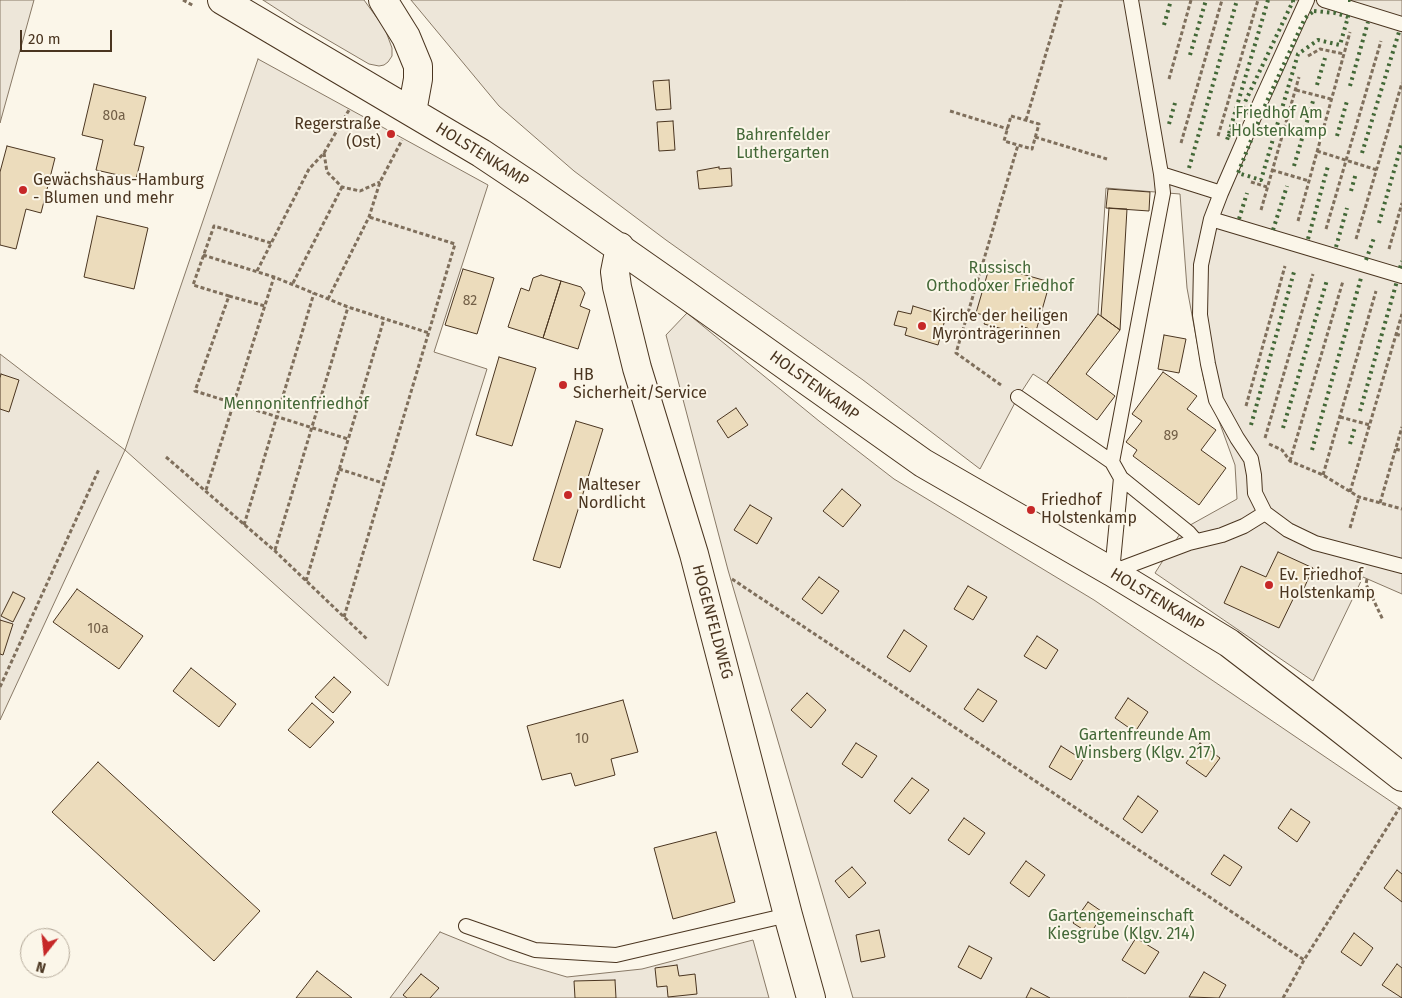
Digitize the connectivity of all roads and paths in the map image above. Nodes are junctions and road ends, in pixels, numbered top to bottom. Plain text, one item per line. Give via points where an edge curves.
1 (222, 0) edge
2 (383, 0) edge
3 (1062, 0) edge
4 (1131, 0) edge
5 (1191, 0) edge
6 (1222, 0) edge
7 (1258, 0) edge
8 (1307, 0) edge
9 (1324, 0) edge
10 (1402, 24) edge
11 (1344, 54) dead end
12 (1305, 58) dead end
13 (1300, 74) dead end
14 (1167, 85) dead end
15 (1232, 89) dead end
16 (1296, 90) junction
17 (1332, 99) dead end
18 (350, 106) dead end
19 (950, 111) dead end
20 (412, 112) junction
21 (1026, 120) junction
22 (1008, 129) junction
23 (1035, 137) junction
24 (402, 139) dead end
25 (1018, 145) junction
26 (1317, 151) dead end
27 (324, 153) junction
28 (1107, 159) dead end
29 (1272, 170) junction
30 (1376, 170) dead end
31 (1166, 175) junction
32 (1309, 181) dead end
33 (380, 182) junction
34 (342, 187) junction
35 (1221, 193) junction
36 (1402, 203) edge
37 (369, 217) junction
38 (1211, 219) junction
39 (1254, 232) junction
40 (271, 243) junction
41 (620, 248) junction
42 (203, 255) junction
43 (1382, 270) junction
44 (257, 271) junction
45 (1402, 276) edge
46 (274, 277) junction
47 (292, 284) junction
48 (314, 293) junction
49 (229, 296) junction
50 (328, 299) junction
51 (265, 306) junction
52 (348, 307) junction
53 (1402, 314) edge
54 (384, 319) junction
55 (428, 333) junction
56 (1396, 334) junction
57 (1402, 336) edge
58 (1018, 397) joint
59 (234, 403) junction
60 (1340, 416) junction
61 (277, 417) junction
62 (1370, 425) junction
63 (1402, 427) edge
64 (312, 428) junction
65 (348, 439) junction
66 (1396, 449) junction
67 (1402, 450) edge
68 (166, 457) dead end
69 (1251, 459) junction
70 (1112, 462) junction
71 (99, 469) dead end
72 (339, 469) junction
73 (1323, 475) junction
74 (1121, 478) junction
75 (383, 483) junction
76 (206, 490) junction
77 (1350, 492) junction
78 (1359, 497) junction
79 (1380, 503) junction
80 (1402, 509) edge
81 (1265, 513) junction
82 (244, 525) junction
83 (1196, 541) junction
84 (1344, 550) junction
85 (275, 551) junction
86 (694, 554) junction
87 (1375, 558) junction
88 (1402, 566) edge
89 (1112, 572) junction
90 (306, 581) junction
91 (344, 617) junction
92 (1383, 620) dead end
93 (367, 639) dead end
94 (0, 687) edge
95 (1402, 777) edge
96 (1400, 807) dead end
97 (788, 915) junction
98 (466, 926) dead end
99 (1304, 960) junction
100 (811, 998) edge
101 (1283, 998) edge

1 - 20 street, HOLSTENKAMP
2 - 20 street via 406,37 418,66
3 - 21 path
4 - 31 lane
5 - 14 path
6 - 31 path
7 - 15 path
8 - 35 lane
9 - 10 lane
11 - 12 path via 1320,49
13 - 16 path
16 - 17 path
16 - 29 path
18 - 27 path
19 - 22 path
20 - 41 street, HOLSTENKAMP via 481,153
21 - 22 path via 1012,116
21 - 23 path via 1039,124
22 - 25 path via 1004,141
23 - 25 path via 1032,149
23 - 28 path
24 - 33 path
25 - 58 path via 956,354
26 - 30 path
27 - 34 path via 327,172
27 - 40 path via 309,168
29 - 32 path
29 - 39 path
31 - 35 lane
31 - 70 lane
33 - 34 path via 360,191
33 - 37 path
34 - 47 path
35 - 38 lane
36 - 43 path
37 - 50 path
37 - 55 path via 455,244
38 - 39 lane
38 - 69 lane via 1201,265 1200,315 1208,364 1216,400
39 - 43 lane
40 - 42 path via 214,226
40 - 44 path
41 - 86 street, HOGENFELDWEG via 615,272 617,287
41 - 89 street, HOLSTENKAMP via 923,463
42 - 44 path
42 - 49 path via 193,285
43 - 45 lane
43 - 60 path
44 - 46 path
46 - 47 path
46 - 51 path
47 - 48 path
48 - 50 path
48 - 61 path
49 - 51 path
49 - 59 path via 195,391
50 - 52 path
51 - 59 path
52 - 54 path
52 - 64 path
53 - 56 path
54 - 55 path
54 - 65 path
55 - 75 path
56 - 57 path
56 - 62 path
58 - 70 lane
59 - 61 path
59 - 76 path
60 - 62 path
60 - 73 path
61 - 64 path
61 - 82 path
62 - 77 path
63 - 66 path
64 - 65 path
64 - 85 path
65 - 72 path
66 - 67 path
66 - 79 path
68 - 76 path
69 - 73 path via 1264,443 1269,444 1282,450 1290,461
69 - 81 lane via 1255,493
70 - 74 lane
71 - 94 path
72 - 75 path
72 - 90 path
73 - 77 path
74 - 83 lane
74 - 89 lane
75 - 91 path
76 - 82 path
77 - 78 path
78 - 79 path
78 - 84 path
79 - 80 path
81 - 83 lane via 1222,535
81 - 84 lane via 1288,530 1315,543
82 - 85 path
83 - 89 lane
84 - 87 lane
85 - 90 path
86 - 97 street, HOGENFELDWEG
86 - 99 path
87 - 88 lane
87 - 92 path via 1366,584
89 - 95 street, HOLSTENKAMP via 1229,643
90 - 91 path
91 - 93 path
96 - 99 path
97 - 98 lane via 616,955 535,950
97 - 100 street, HOGENFELDWEG
99 - 101 path

